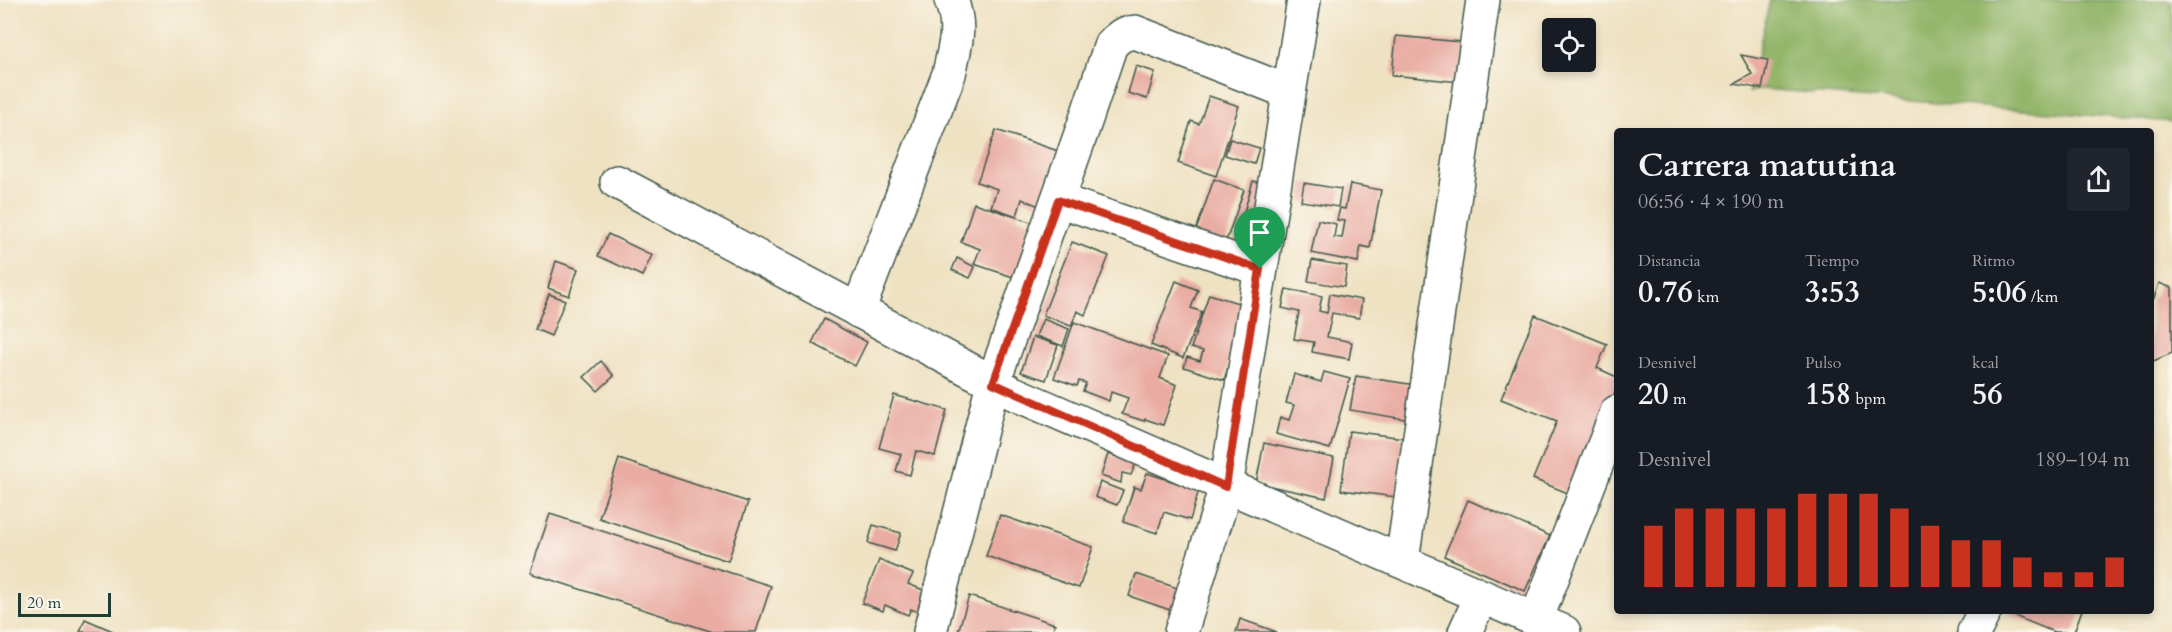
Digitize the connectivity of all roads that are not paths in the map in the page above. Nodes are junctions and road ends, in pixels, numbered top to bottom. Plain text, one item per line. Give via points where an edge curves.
1 (951, 0) edge
2 (1304, 0) edge
3 (1483, 0) edge
4 (1289, 92) junction
5 (617, 182) dead end
6 (1058, 200) junction
7 (1260, 269) junction
8 (858, 311) junction
9 (993, 383) junction
10 (1614, 422) edge
11 (1226, 487) junction
12 (1402, 561) junction
13 (1481, 597) junction
14 (1983, 614) edge
15 (1550, 626) edge
16 (930, 632) edge
17 (1181, 632) edge
18 (1465, 632) edge
19 (1974, 632) edge

1 - 8 street via 957,16 949,74
2 - 4 street
3 - 12 street
4 - 6 street via 1135,32 1122,35 1111,44
4 - 7 street
5 - 8 street
6 - 7 street
6 - 9 street
7 - 11 street
8 - 9 street
9 - 11 street
9 - 16 street
10 - 15 street
11 - 12 street
11 - 17 street
12 - 13 street
13 - 15 street
13 - 18 street
14 - 19 street

